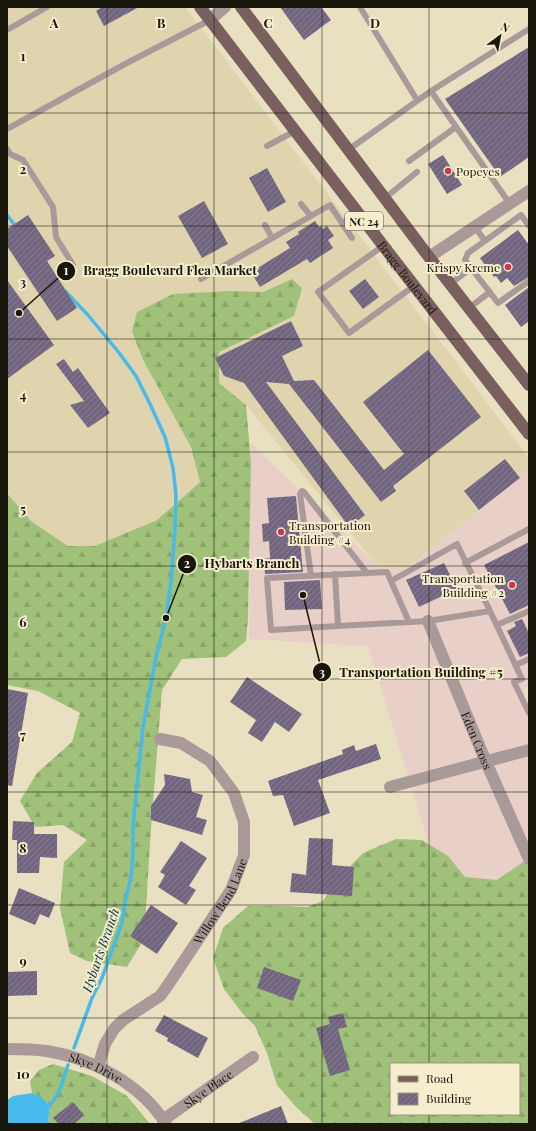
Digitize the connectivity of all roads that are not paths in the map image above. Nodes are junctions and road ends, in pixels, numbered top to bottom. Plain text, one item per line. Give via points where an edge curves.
1 (47, 7) edge
2 (200, 7) edge
3 (225, 7) edge
4 (241, 7) edge
5 (360, 7) edge
6 (39, 9) edge
7 (210, 20) junction
8 (529, 29) edge
9 (7, 30) edge
10 (431, 91) junction
11 (417, 100) junction
12 (456, 127) junction
13 (7, 129) edge
14 (295, 131) junction
15 (268, 146) dead end
16 (7, 149) edge
17 (348, 150) junction
18 (409, 161) dead end
19 (417, 172) dead end
20 (529, 191) edge
21 (386, 198) junction
22 (511, 203) junction
23 (302, 204) dead end
24 (358, 213) junction
25 (521, 215) junction
26 (311, 216) junction
27 (342, 223) junction
28 (265, 225) dead end
29 (529, 226) edge
30 (475, 227) junction
31 (272, 238) junction
32 (352, 238) dead end
33 (485, 241) junction
34 (383, 246) junction
35 (429, 257) junction
36 (73, 265) dead end
37 (471, 268) junction
38 (201, 279) dead end
39 (529, 281) edge
40 (450, 284) junction
41 (414, 286) junction
42 (490, 292) junction
43 (469, 308) junction
44 (529, 385) edge
45 (529, 434) edge
46 (529, 529) edge
47 (466, 563) junction
48 (367, 573) junction
49 (335, 574) junction
50 (311, 576) junction
51 (391, 581) junction
52 (490, 611) junction
53 (528, 611) edge
54 (529, 619) edge
55 (428, 621) junction
56 (409, 622) junction
57 (497, 625) junction
58 (338, 626) junction
59 (529, 659) edge
60 (516, 665) junction
61 (529, 713) edge
62 (160, 739) dead end
63 (529, 750) edge
64 (486, 762) junction
65 (390, 787) dead end
66 (529, 859) edge
67 (7, 1049) edge
68 (253, 1057) dead end
69 (98, 1067) junction
70 (164, 1122) edge

1 - 6 lane
2 - 7 main road, Bragg Boulevard / NC 24
3 - 7 street
4 - 17 main road, NC 24
5 - 11 lane
6 - 9 lane
7 - 13 lane
7 - 14 main road, Bragg Boulevard / NC 24
8 - 10 lane
10 - 11 lane
10 - 12 lane
11 - 17 lane
12 - 18 lane
12 - 22 lane
14 - 15 lane
14 - 24 main road, Bragg Boulevard / NC 24
16 - 36 lane via 10,154 23,160 53,207 56,237
17 - 21 main road, NC 24
19 - 21 lane
20 - 22 street
21 - 35 main road, NC 24
22 - 25 lane
22 - 30 street
23 - 26 lane
24 - 27 lane
24 - 34 main road, Bragg Boulevard / NC 24
25 - 29 lane
25 - 33 lane
26 - 27 lane via 330,205
26 - 31 lane
27 - 32 lane
28 - 31 lane
30 - 33 lane
30 - 35 street
31 - 38 lane
33 - 37 lane via 468,253 465,260
34 - 41 main road, Bragg Boulevard / NC 24
34 - 41 lane via 318,292 349,333
35 - 40 main road, NC 24
37 - 40 lane
37 - 42 lane
39 - 42 lane via 498,303
40 - 43 main road, NC 24
41 - 45 main road, Bragg Boulevard / NC 24
42 - 43 lane
43 - 44 main road, NC 24
46 - 47 lane
47 - 51 lane via 456,544
47 - 52 lane
48 - 49 lane
48 - 50 lane via 302,491 300,494
48 - 51 lane via 387,572
49 - 50 lane
49 - 58 lane
50 - 58 lane via 268,578 270,630
51 - 56 lane
52 - 55 lane
52 - 57 lane
53 - 54 lane
53 - 57 lane
55 - 56 lane
55 - 64 street, Eden Cross
56 - 58 lane
57 - 60 lane
59 - 60 lane
60 - 61 lane via 522,679 514,682
62 - 69 street, Willow Bend Lane via 180,744 210,761 234,792 244,822 244,855 230,890 168,986 160,996 123,1020 114,1029 105,1044
63 - 64 street
64 - 65 street
64 - 66 street, Eden Cross
67 - 69 street, Skye Drive via 47,1051
68 - 70 street, Skye Place
69 - 70 street, Skye Drive via 136,1090

